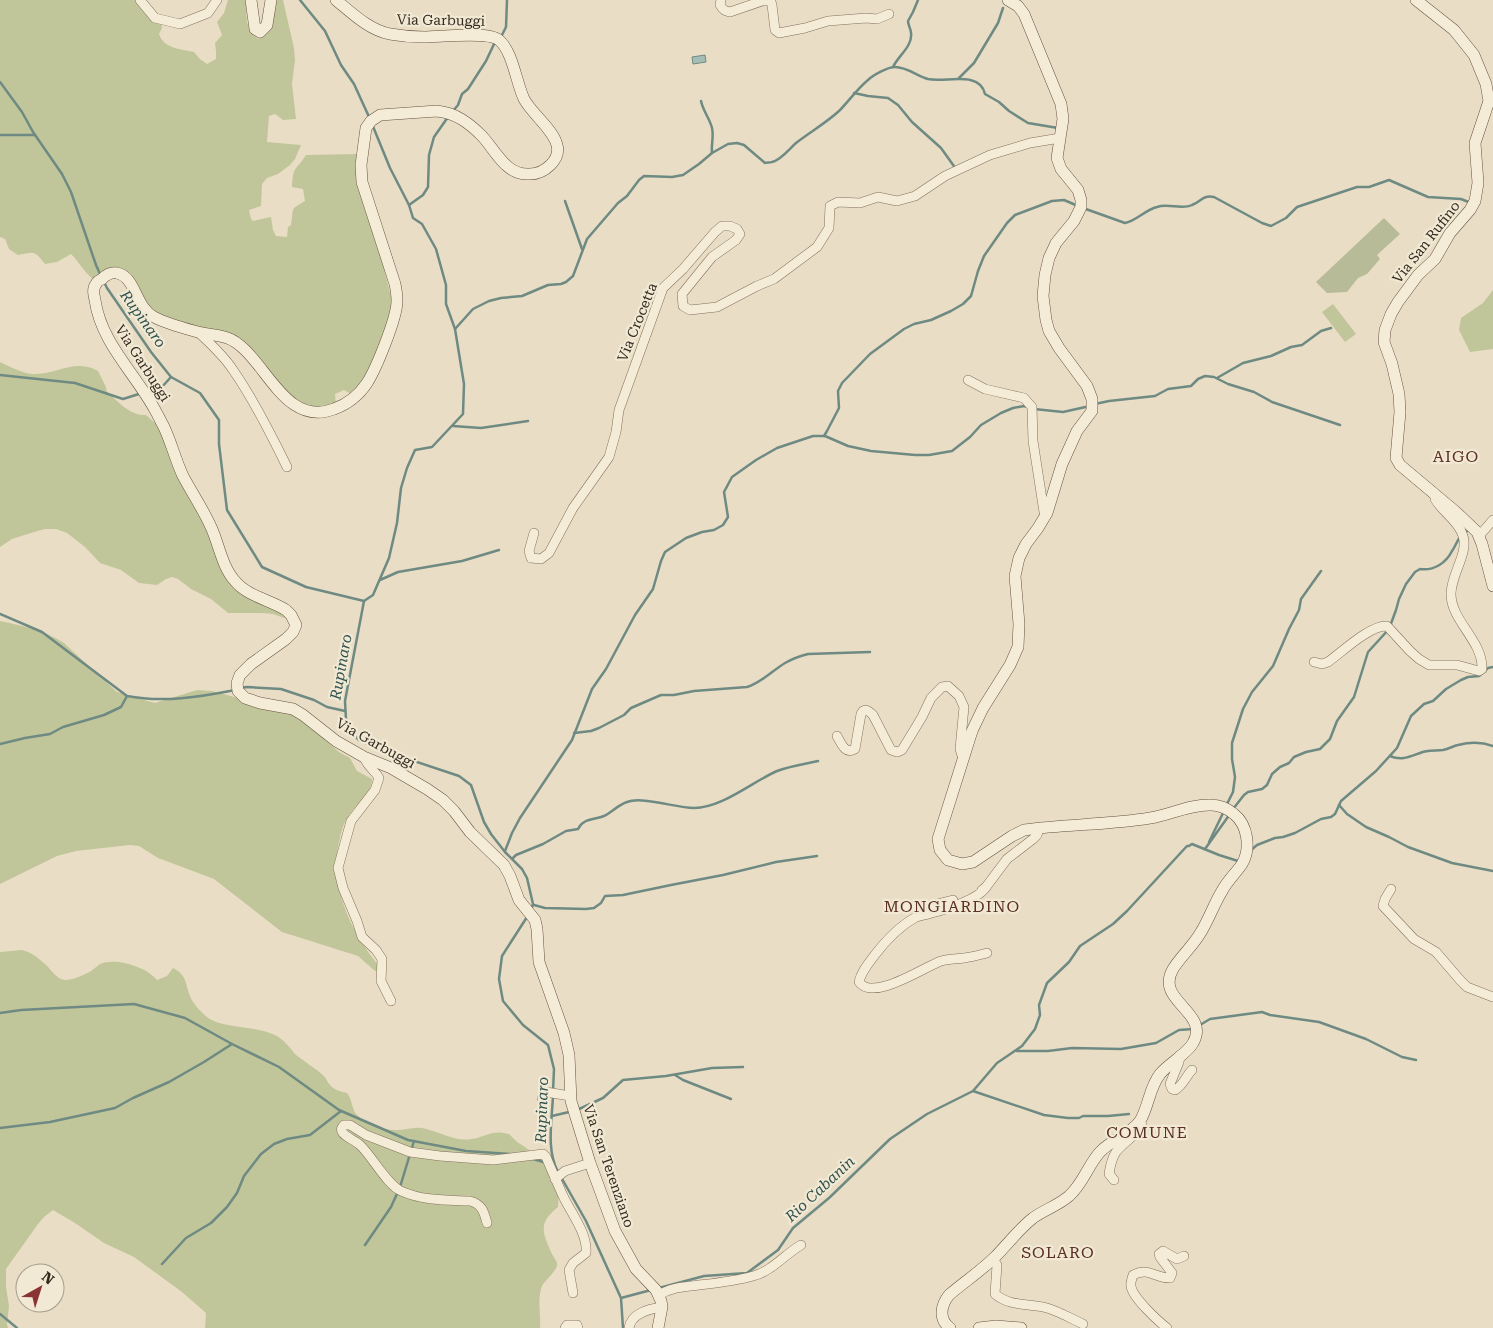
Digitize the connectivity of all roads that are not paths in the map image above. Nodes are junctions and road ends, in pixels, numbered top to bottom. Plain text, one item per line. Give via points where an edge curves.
1 (140, 0) edge
2 (217, 0) edge
3 (251, 0) edge
4 (271, 0) edge
5 (336, 0) edge
6 (721, 0) edge
7 (765, 0) edge
8 (1008, 0) edge
9 (1416, 0) edge
10 (889, 14) dead end
11 (1060, 138) junction
12 (199, 332) junction
13 (968, 380) dead end
14 (287, 468) dead end
15 (1436, 496) junction
16 (1046, 515) junction
17 (1493, 520) edge
18 (534, 533) dead end
19 (1479, 536) junction
20 (1493, 586) edge
21 (1314, 662) dead end
22 (838, 736) dead end
23 (364, 757) junction
24 (963, 759) junction
25 (1038, 828) junction
26 (986, 888) junction
27 (1391, 889) dead end
28 (894, 906) dead end
29 (987, 953) dead end
30 (544, 974) joint
31 (1493, 997) edge
32 (391, 1001) dead end
33 (1180, 1055) junction
34 (1192, 1070) dead end
35 (544, 1095) dead end
36 (568, 1095) junction
37 (1140, 1120) junction
38 (590, 1163) junction
39 (555, 1179) junction
40 (1114, 1180) dead end
41 (487, 1222) dead end
42 (801, 1244) dead end
43 (1184, 1256) dead end
44 (993, 1259) junction
45 (573, 1293) dead end
46 (658, 1295) junction
47 (662, 1307) junction
48 (1083, 1324) dead end
49 (566, 1326) edge
50 (578, 1328) edge
51 (629, 1328) edge
52 (658, 1328) edge
53 (950, 1328) edge
54 (979, 1328) edge
55 (1021, 1328) edge
56 (1167, 1328) edge

1 - 2 street via 155,18 180,24 208,13
3 - 4 street via 255,29 260,32 267,25
5 - 12 street, Via Garbuggi via 363,22 390,34 492,36 507,51 526,101 557,143 558,153 554,162 536,174 518,174 470,124 455,115 437,111 380,115 371,121 366,128 362,182 395,284 397,300 394,320 369,379 360,393 342,406 325,412 296,406 281,394 244,349 222,335
6 - 7 street via 722,9 730,12
7 - 10 street via 771,2 775,30 779,33 828,21 877,19
8 - 11 street via 1024,14 1061,104
9 - 15 street, Via San Rufino via 1454,30 1474,55 1489,101 1475,142 1478,183 1475,201 1435,259 1398,302 1385,330 1384,342 1399,394 1396,458
11 - 16 street via 1057,158 1061,169 1078,190 1081,207 1049,258 1043,296 1049,331 1087,386 1092,411 1077,431 1062,464
11 - 18 street, Via Crocetta via 990,155 945,176 915,196 897,201 878,197 860,203 838,202 830,206 829,228 817,247 796,264 774,279 717,306 690,310 683,306 682,294 712,257 740,234 737,229 722,226 663,288 618,410 609,457 573,508 549,553 541,559 531,558 529,551
12 - 14 street via 233,369 266,423
12 - 23 street, Via Garbuggi via 152,316 141,306 125,276 107,274 95,284 96,306 110,344 155,409 182,474 211,526 234,581 286,610 296,625 286,639 240,675 238,692 245,698 293,709
13 - 16 street via 1024,398 1032,406 1033,441
15 - 19 street
15 - 21 street via 1438,504 1464,538 1451,597 1454,609 1481,655 1482,669 1429,665 1410,651 1387,626 1369,632 1328,662
16 - 24 street via 1026,544 1016,568 1018,647 983,708
17 - 19 street
19 - 20 street
22 - 24 street via 842,747 855,749 861,714 869,711 891,750 902,750 931,698 942,687 948,686 959,696 964,707 960,750
23 - 30 street, Via Garbuggi via 391,768 443,800 470,832 504,864 519,900 536,920 539,962
23 - 32 street via 379,778 375,790 351,821 338,868 362,937 382,959 381,980
24 - 25 street via 938,838 940,850 948,860 962,864 973,862 1012,836
25 - 26 street via 1037,835 1007,859
25 - 33 street via 1152,818 1213,805 1231,811 1242,821 1247,849 1242,864 1215,902 1202,932 1170,976 1169,987 1191,1015 1197,1033 1193,1043
26 - 28 street via 925,907
26 - 29 street via 975,897 919,916 899,929 867,966 859,982 866,988 882,987 942,961
27 - 31 street via 1383,906 1414,939 1436,952 1467,987
30 - 36 street, Via San Terenziano via 569,1055
33 - 34 street via 1170,1084 1172,1089 1178,1088
33 - 37 street via 1155,1081
35 - 36 street
36 - 38 street, Via San Terenziano
37 - 40 street via 1142,1126 1113,1158 1109,1174
37 - 44 street via 1101,1151 1069,1196 1033,1219
38 - 39 street via 565,1171
38 - 46 street, Via San Terenziano via 614,1231 636,1269
39 - 41 street via 542,1154 493,1160 410,1152 366,1135 350,1125 342,1127 343,1134 359,1143 399,1190 433,1199 475,1202 483,1208
39 - 45 street via 587,1248 569,1270
42 - 46 street via 776,1266 754,1276 667,1289
43 - 56 street via 1177,1259 1163,1251 1159,1254 1172,1273 1170,1278 1140,1272 1133,1275 1130,1285 1140,1302
44 - 48 street via 998,1265 994,1294 1000,1299 1048,1308
44 - 53 street via 943,1302 941,1311
46 - 47 street, Via San Terenziano
47 - 51 street via 634,1317
47 - 52 street, Via San Terenziano
49 - 50 street via 577,1325
54 - 55 street

